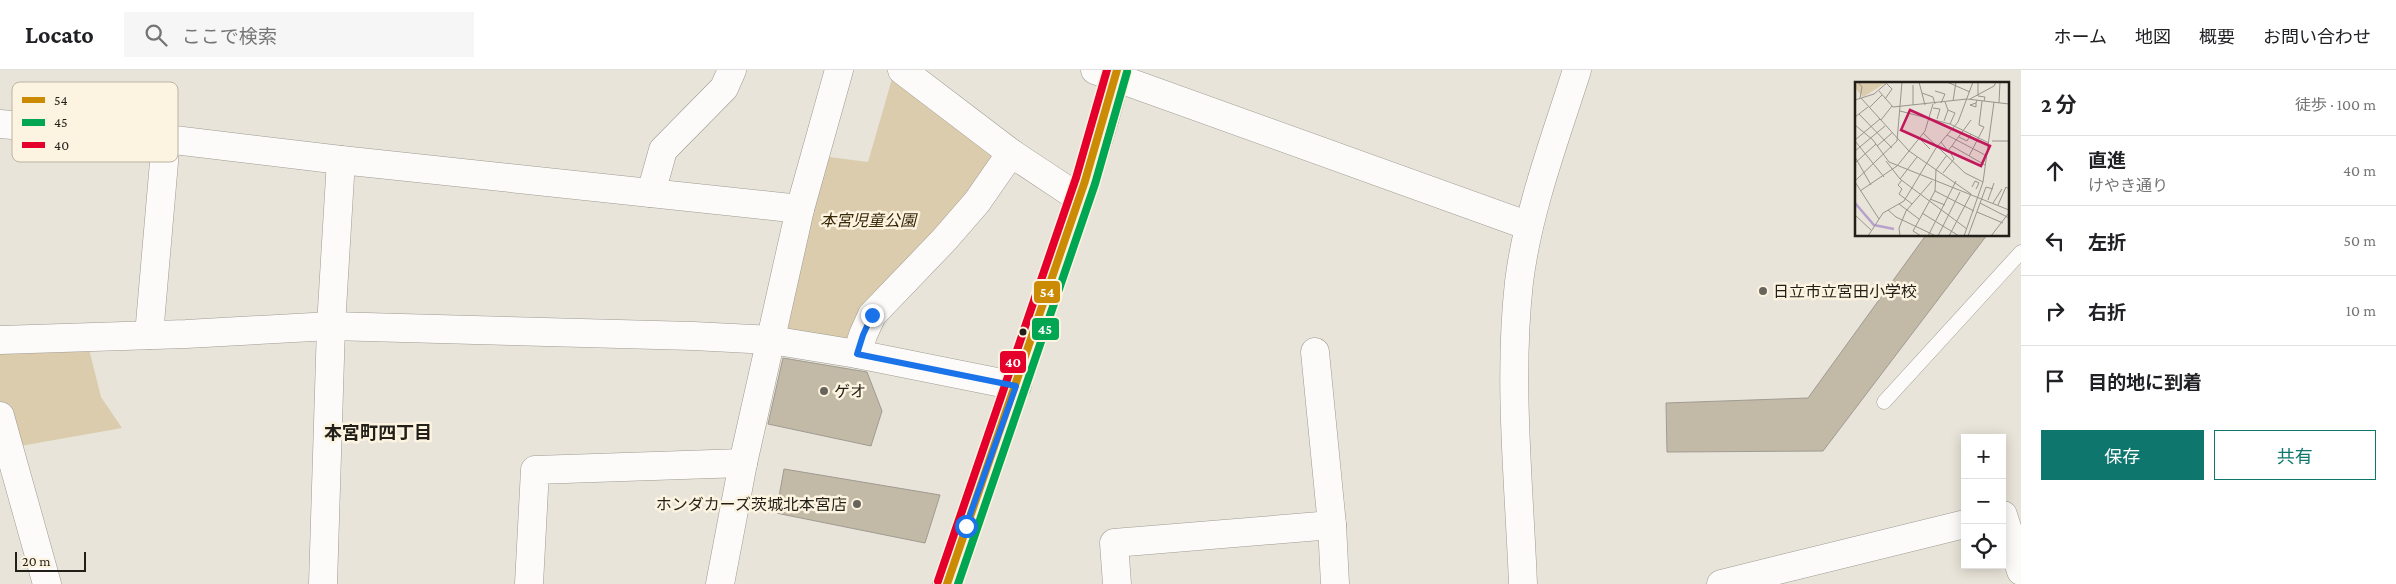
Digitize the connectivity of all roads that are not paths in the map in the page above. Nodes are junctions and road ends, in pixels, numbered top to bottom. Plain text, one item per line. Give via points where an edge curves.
1 (732, 70) edge
2 (839, 70) edge
3 (902, 70) edge
4 (1576, 70) edge
5 (1109, 72) edge
6 (178, 140) edge
7 (1010, 153) junction
8 (341, 160) junction
9 (164, 162) edge
10 (651, 193) junction
11 (1079, 198) junction
12 (800, 209) junction
13 (1529, 226) junction
14 (2021, 252) edge
15 (331, 326) junction
16 (149, 334) junction
17 (0, 340) edge
18 (771, 340) junction
19 (1314, 352) dead end
20 (857, 354) junction
21 (1016, 386) junction
22 (1884, 402) dead end
23 (0, 416) edge
24 (743, 463) junction
25 (2009, 513) edge
26 (1332, 525) junction
27 (1961, 525) edge
28 (2021, 571) edge
29 (47, 584) edge
30 (323, 584) edge
31 (528, 584) edge
32 (720, 584) edge
33 (947, 584) edge
34 (1117, 584) edge
35 (1335, 584) edge
36 (1523, 584) edge
37 (1721, 584) edge

1 - 10 street via 724,88 663,150
2 - 12 street
3 - 7 street
4 - 13 street
5 - 11 street via 1102,128
5 - 13 street
6 - 8 street
7 - 11 street
7 - 20 street via 956,227 872,315
8 - 10 street
8 - 15 street
9 - 16 street
10 - 12 street
11 - 21 street
12 - 18 street
13 - 36 street via 1514,348
14 - 22 lane
15 - 16 street
15 - 18 street
15 - 30 street
16 - 17 street
18 - 20 street
18 - 24 street
19 - 26 street
20 - 21 street
21 - 33 street
23 - 29 street
24 - 31 street via 535,470
24 - 32 street
25 - 28 street
26 - 34 street via 1114,543
26 - 35 street
27 - 37 street

